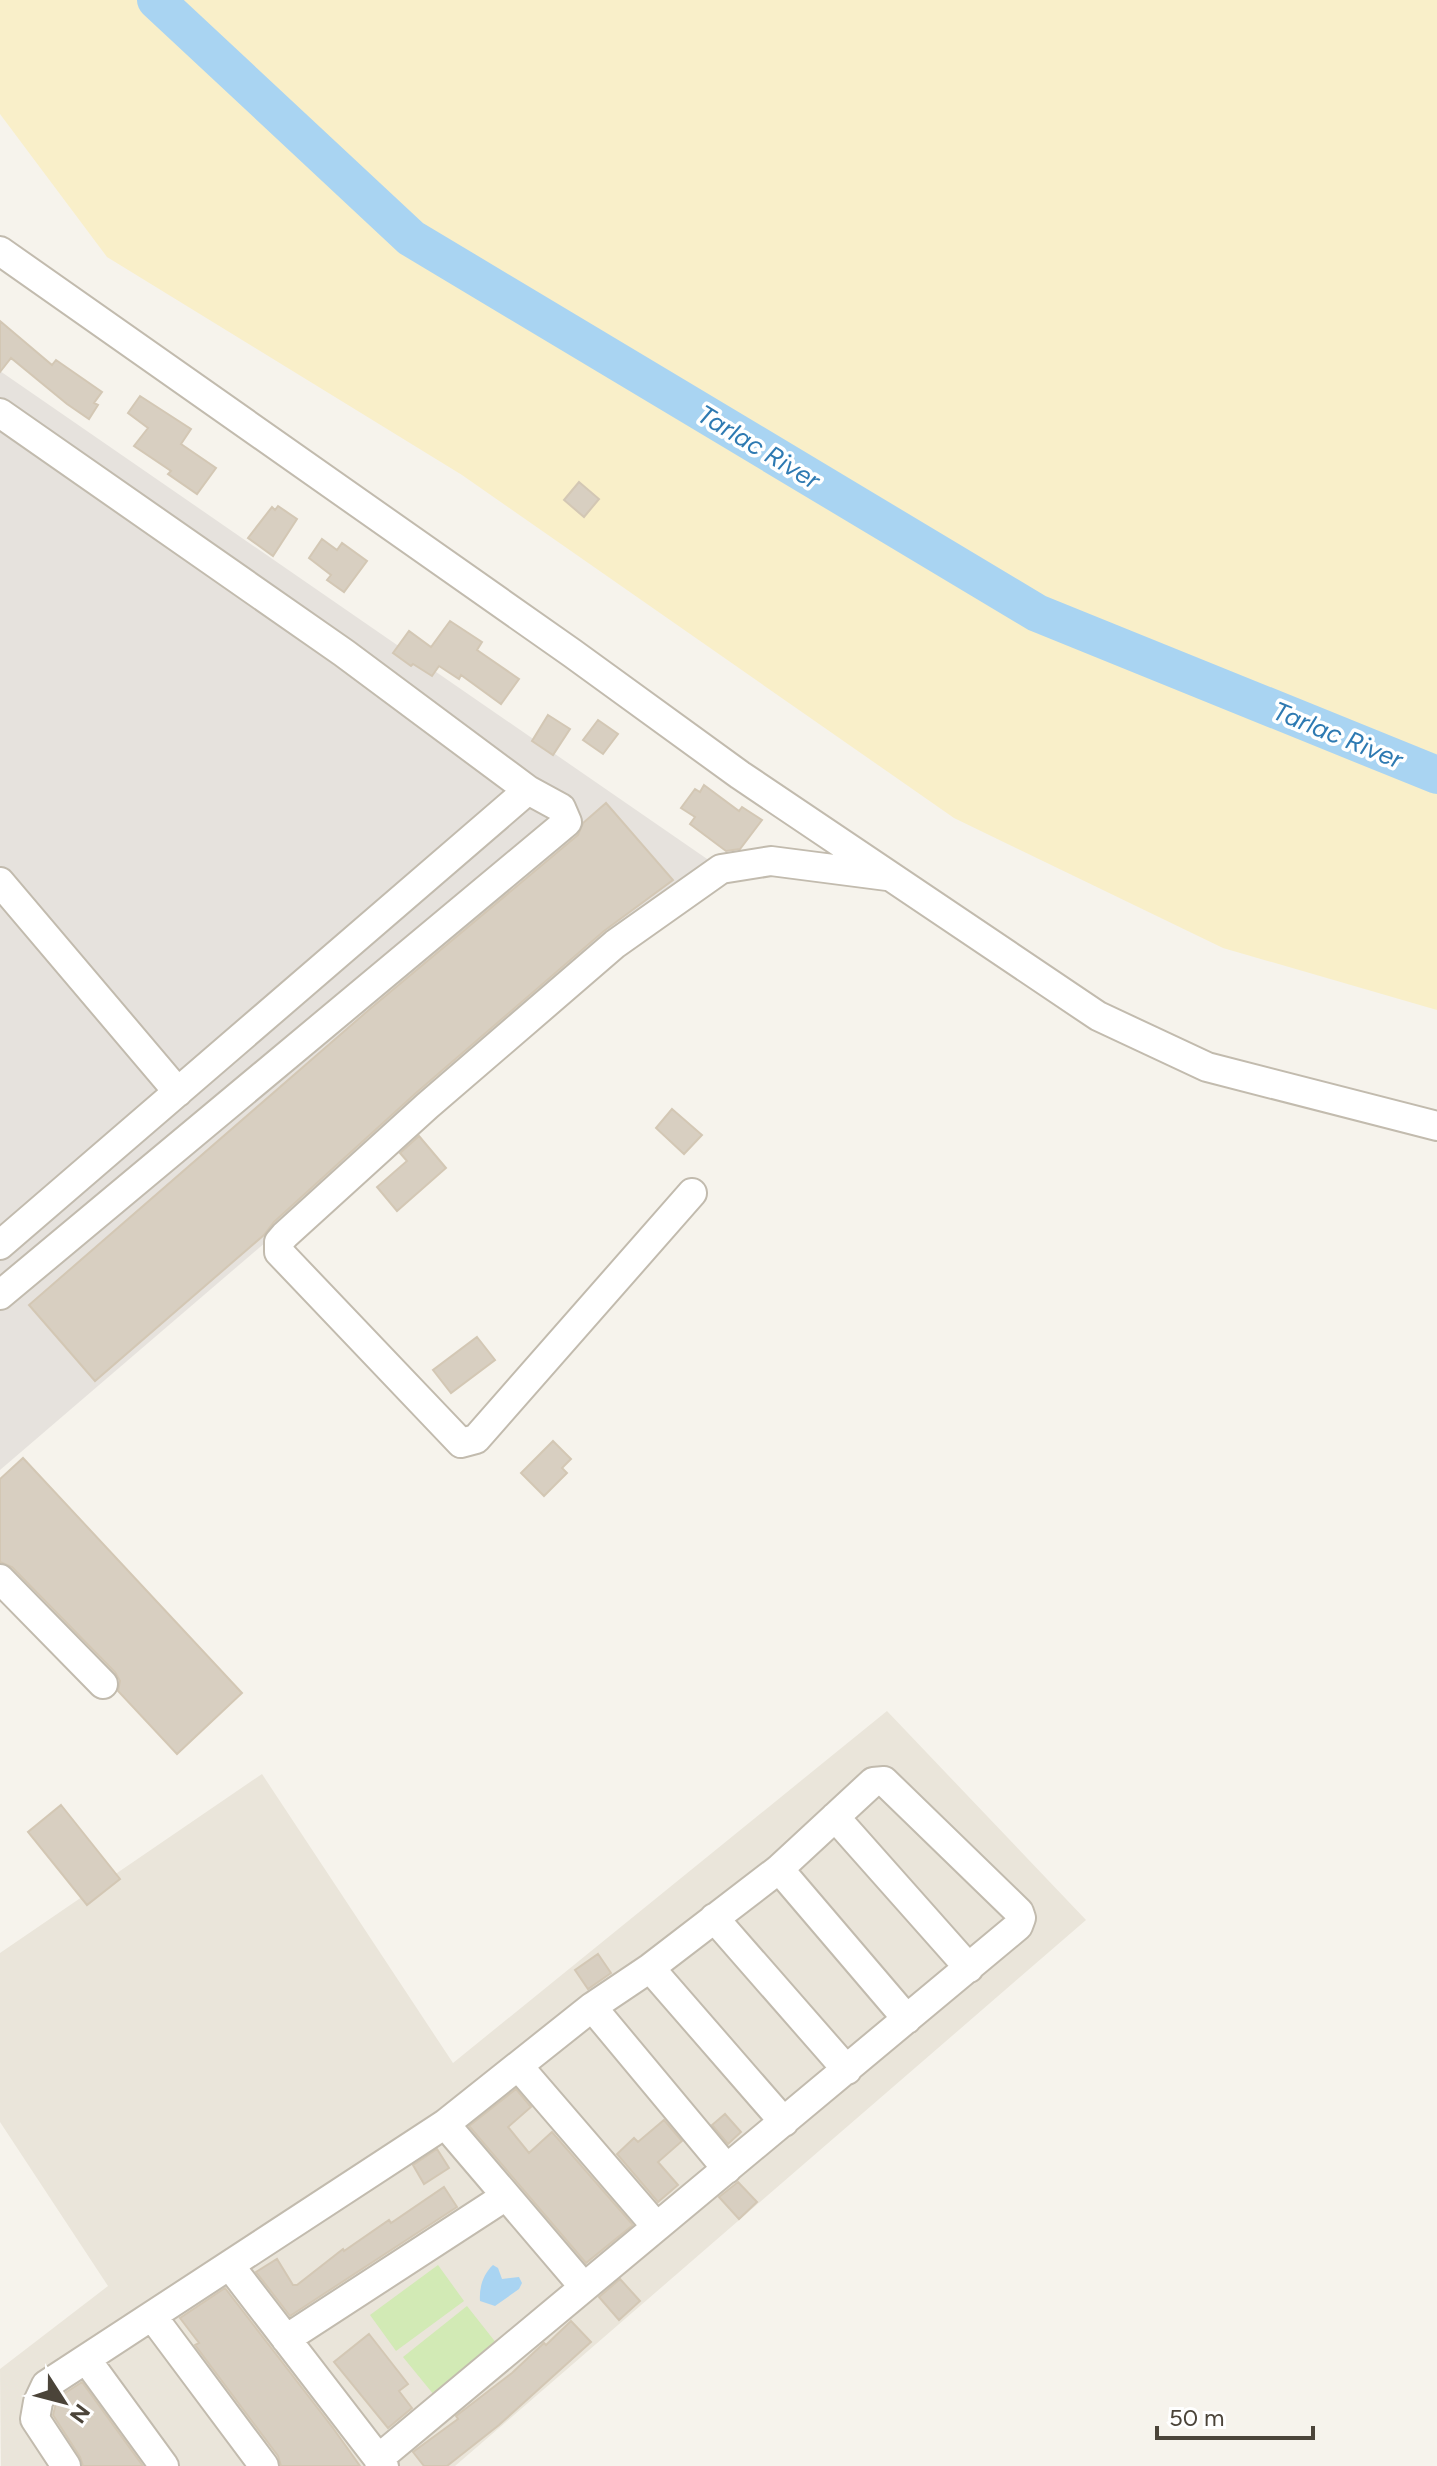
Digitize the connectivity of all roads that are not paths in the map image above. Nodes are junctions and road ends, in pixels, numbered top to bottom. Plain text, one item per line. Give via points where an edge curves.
1 (0, 251) edge
2 (0, 413) edge
3 (528, 790) junction
4 (892, 877) junction
5 (0, 882) edge
6 (178, 1092) junction
7 (1437, 1126) edge
8 (692, 1193) dead end
9 (0, 1245) edge
10 (0, 1295) edge
11 (0, 1579) edge
12 (103, 1684) dead end
13 (835, 1817) junction
14 (779, 1869) junction
15 (714, 1918) junction
16 (650, 1968) junction
17 (969, 1968) junction
18 (592, 2007) junction
19 (907, 2019) junction
20 (519, 2067) junction
21 (847, 2070) junction
22 (784, 2122) junction
23 (445, 2124) junction
24 (727, 2169) junction
25 (506, 2196) junction
26 (656, 2226) junction
27 (230, 2266) junction
28 (584, 2287) junction
29 (152, 2316) junction
30 (286, 2339) junction
31 (86, 2359) junction
32 (381, 2462) edge
33 (66, 2466) edge
34 (164, 2466) edge
35 (264, 2466) edge

1 - 4 street
2 - 3 street via 344,653
3 - 6 street
3 - 10 street via 561,808 567,822
4 - 7 street via 1098,1016 1179,1055 1207,1067
4 - 8 street via 771,861 721,869 615,944 427,1106 285,1235 279,1252 461,1443 476,1439
5 - 6 street
6 - 9 street
11 - 12 street
13 - 14 street
13 - 17 street
13 - 17 street via 873,1782 884,1781 1019,1912 1018,1926
14 - 15 street
14 - 19 street
15 - 16 street
15 - 21 street
16 - 18 street
16 - 22 street
17 - 19 street
18 - 20 street
18 - 24 street
19 - 21 street
20 - 23 street
20 - 26 street
21 - 22 street
22 - 24 street
23 - 25 street
23 - 27 street
24 - 26 street
25 - 28 street
25 - 30 street
26 - 28 street
27 - 29 street
27 - 30 street
28 - 32 street
29 - 31 street
29 - 35 street
30 - 32 street
31 - 33 street via 46,2385 38,2402 35,2419
31 - 34 street

